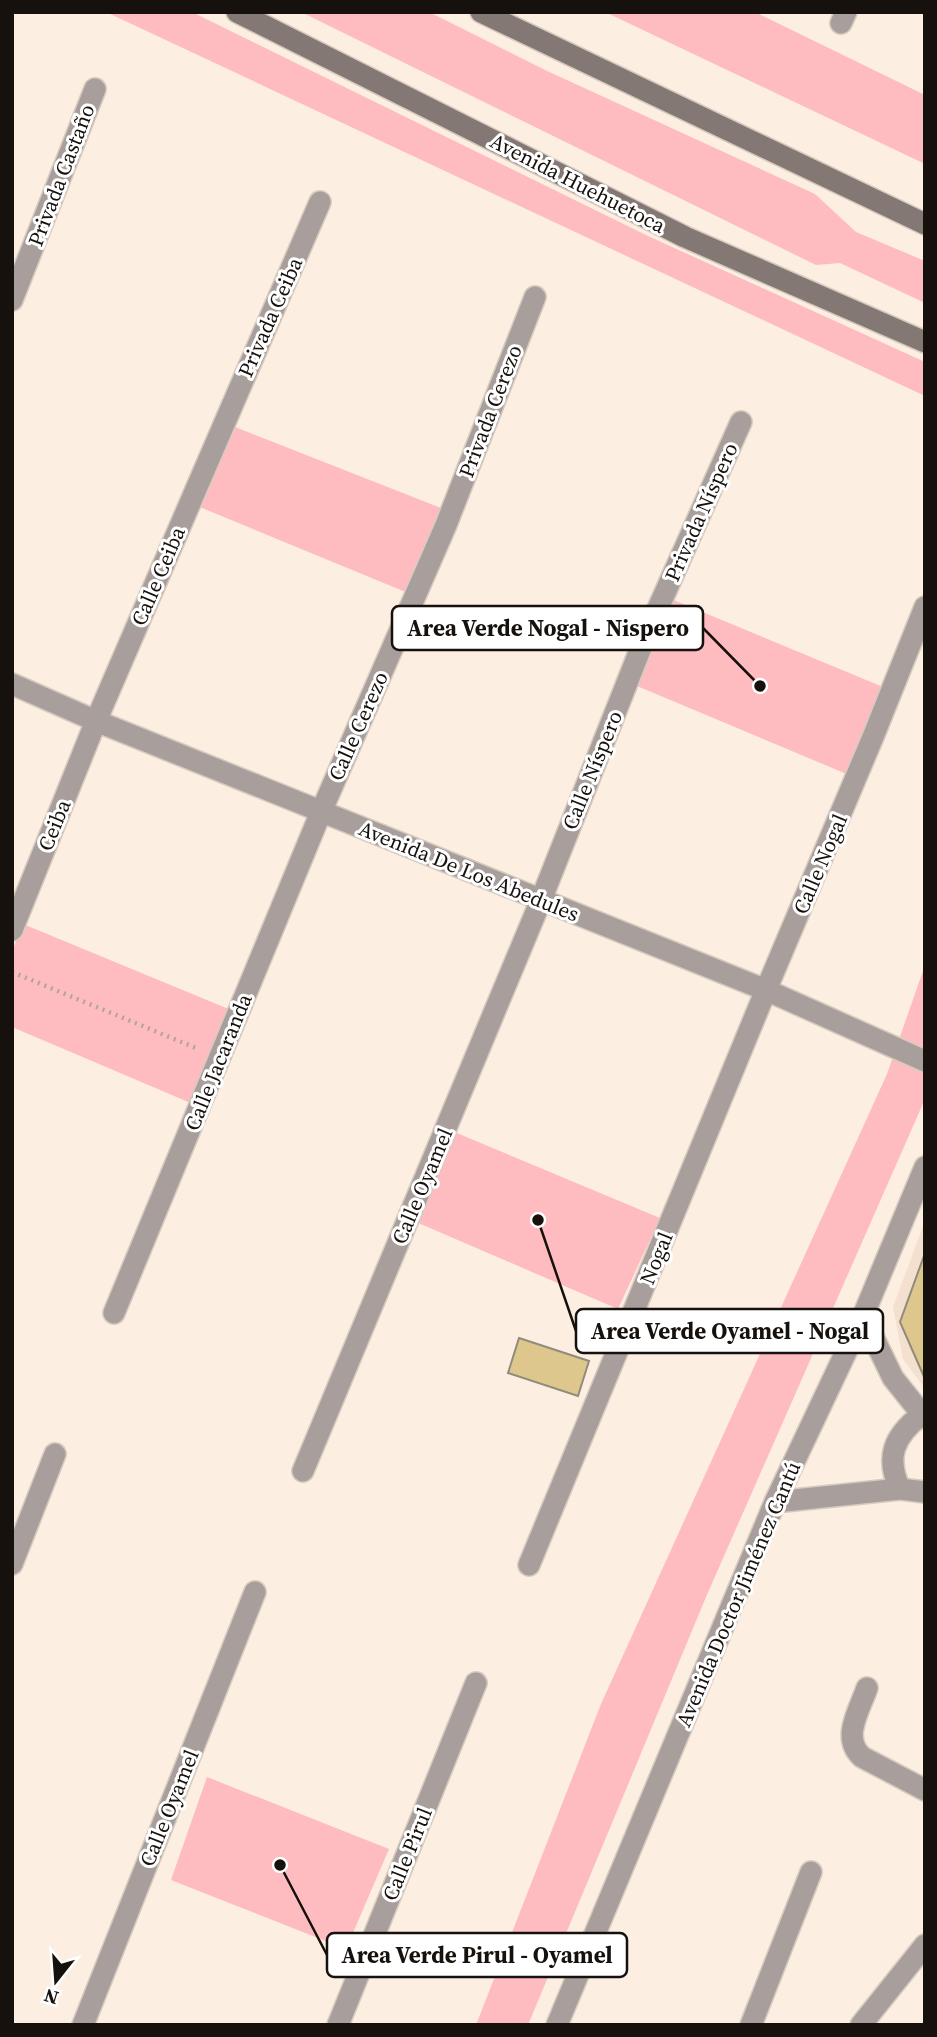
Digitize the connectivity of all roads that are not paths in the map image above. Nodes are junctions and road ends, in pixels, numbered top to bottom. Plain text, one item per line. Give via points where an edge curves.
1 (237, 12) edge
2 (481, 12) edge
3 (95, 89) dead end
4 (320, 202) dead end
5 (925, 224) edge
6 (535, 297) dead end
7 (12, 300) edge
8 (925, 342) edge
9 (741, 422) dead end
10 (220, 431) joint
11 (446, 525) joint
12 (925, 607) edge
13 (644, 640) joint
14 (12, 684) edge
15 (96, 721) junction
16 (321, 812) junction
17 (541, 900) junction
18 (12, 930) edge
19 (766, 990) junction
20 (925, 1061) edge
21 (925, 1167) edge
22 (114, 1313) dead end
23 (863, 1316) junction
24 (923, 1416) edge
25 (55, 1454) dead end
26 (303, 1471) dead end
27 (900, 1489) junction
28 (925, 1492) edge
29 (775, 1502) junction
30 (12, 1564) edge
31 (529, 1565) dead end
32 (256, 1592) dead end
33 (476, 1683) dead end
34 (867, 1688) dead end
35 (925, 1790) edge
36 (811, 1872) dead end
37 (925, 1945) edge
38 (83, 2025) edge
39 (338, 2025) edge
40 (557, 2025) edge
41 (751, 2025) edge
42 (860, 2025) edge

1 - 8 main road, Avenida Huehuetoca via 685,237
2 - 5 main road
3 - 7 street, Privada Castaño
4 - 10 street, Privada Ceiba
6 - 11 street, Privada Cerezo
9 - 13 street, Privada Níspero
10 - 15 street, Calle Ceiba
11 - 16 street, Calle Cerezo
12 - 19 street, Calle Nogal
13 - 17 street, Calle Níspero
14 - 15 street, Avenida De Los Abedules
15 - 16 street, Avenida De Los Abedules
15 - 18 street, Ceiba
16 - 17 street, Avenida De Los Abedules
16 - 22 street, Calle Jacaranda
17 - 19 street, Avenida De Los Abedules
17 - 26 street, Calle Oyamel
19 - 20 street, Avenida De Los Abedules
19 - 31 street, Nogal
21 - 23 street, Avenida Doctor Jiménez Cantú
23 - 24 street via 893,1378
23 - 29 street, Avenida Doctor Jiménez Cantú
24 - 27 street via 906,1426 894,1447 892,1471
25 - 30 street
27 - 28 street
27 - 29 street
29 - 40 street, Avenida Doctor Jiménez Cantú
32 - 38 street, Calle Oyamel
33 - 39 street, Calle Pirul
34 - 35 street via 852,1730 855,1750
36 - 41 street
37 - 42 street

